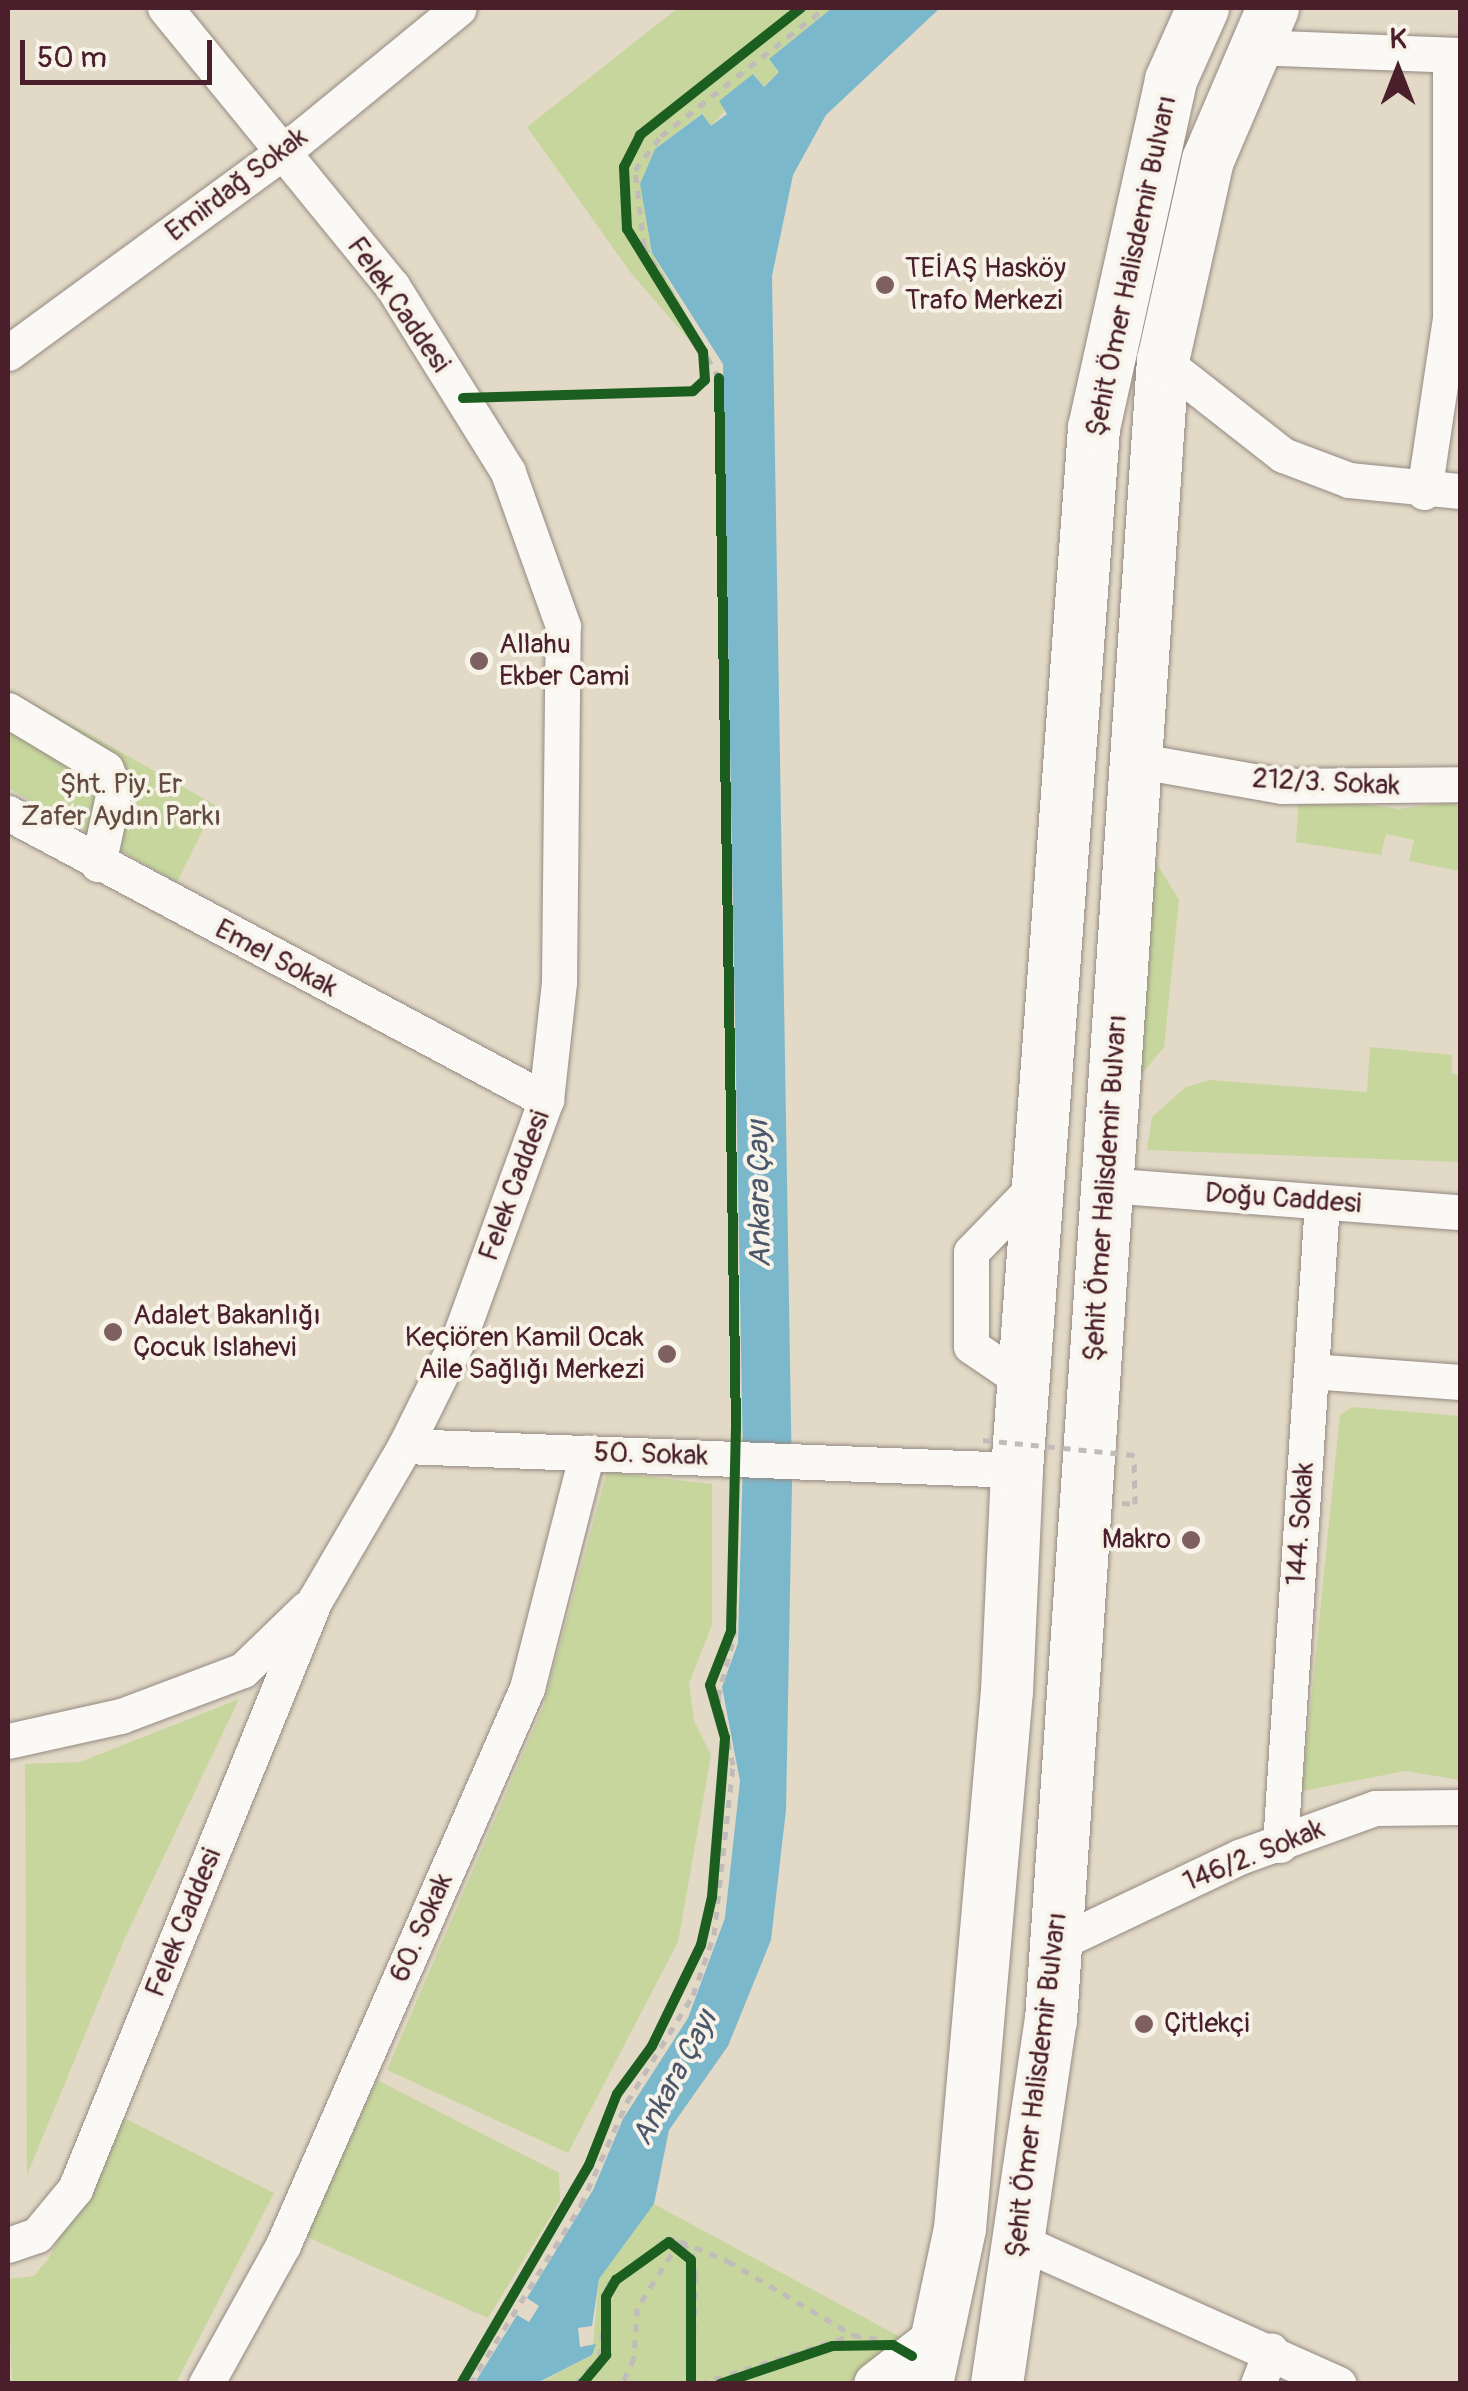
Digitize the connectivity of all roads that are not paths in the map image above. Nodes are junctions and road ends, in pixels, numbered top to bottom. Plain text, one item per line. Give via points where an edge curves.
1 (165, 8) edge
2 (459, 8) edge
3 (1203, 8) edge
4 (1263, 27) edge
5 (1455, 55) edge
6 (284, 152) junction
7 (8, 354) edge
8 (1164, 361) junction
9 (1460, 491) edge
10 (1424, 492) junction
11 (8, 710) edge
12 (1134, 760) junction
13 (1460, 784) edge
14 (8, 813) edge
15 (98, 864) junction
16 (546, 1100) junction
17 (1106, 1186) junction
18 (1322, 1202) junction
19 (1460, 1212) edge
20 (1312, 1371) junction
21 (1460, 1382) edge
22 (406, 1446) junction
23 (587, 1453) junction
24 (1000, 1455) junction
25 (315, 1600) junction
26 (8, 1741) edge
27 (1460, 1806) edge
28 (1280, 1844) junction
29 (1056, 1944) junction
30 (1021, 2242) junction
31 (8, 2245) edge
32 (1272, 2350) junction
33 (922, 2358) edge
34 (206, 2384) edge
35 (876, 2384) edge
36 (997, 2384) edge
37 (1258, 2384) edge
38 (1339, 2384) edge

1 - 6 street, Felek Caddesi
2 - 6 street, Emirdağ Sokak
3 - 24 highway, Şehit Ömer Halisdemir Bulvarı via 1171,80 1094,428 1024,1382
4 - 5 street
4 - 8 highway, Şehit Ömer Halisdemir Bulvarı via 1208,160
5 - 10 street via 1450,319
6 - 7 street, Emirdağ Sokak
6 - 16 street, Felek Caddesi via 392,286 508,472 563,626 560,963
8 - 10 street via 1283,455 1349,480
8 - 12 highway, Şehit Ömer Halisdemir Bulvarı
9 - 10 street
11 - 15 street via 106,769 114,791
12 - 13 street, 212/3. Sokak via 1282,786
12 - 17 highway, Şehit Ömer Halisdemir Bulvarı
14 - 15 street, Emel Sokak
15 - 16 street, Emel Sokak
16 - 22 street, Felek Caddesi via 461,1333
17 - 18 street, Doğu Caddesi
17 - 29 highway, Şehit Ömer Halisdemir Bulvarı
18 - 19 street, Doğu Caddesi
18 - 20 street, 144. Sokak
20 - 21 street
20 - 28 street, 144. Sokak
22 - 23 street, 50. Sokak
22 - 25 street, Felek Caddesi
23 - 24 street, 50. Sokak via 806,1462
23 - 34 street, 60. Sokak via 528,1688 283,2246
24 - 33 highway, Şehit Ömer Halisdemir Bulvarı via 1007,1691 960,2229
25 - 26 street via 243,1670 122,1716
25 - 31 street, Felek Caddesi via 76,2189 37,2235
27 - 28 street, 146/2. Sokak via 1375,1808
28 - 29 street, 146/2. Sokak via 1238,1856
29 - 30 highway, Şehit Ömer Halisdemir Bulvarı
30 - 32 street
30 - 36 highway, Şehit Ömer Halisdemir Bulvarı
32 - 37 street
32 - 38 street
33 - 35 main road

